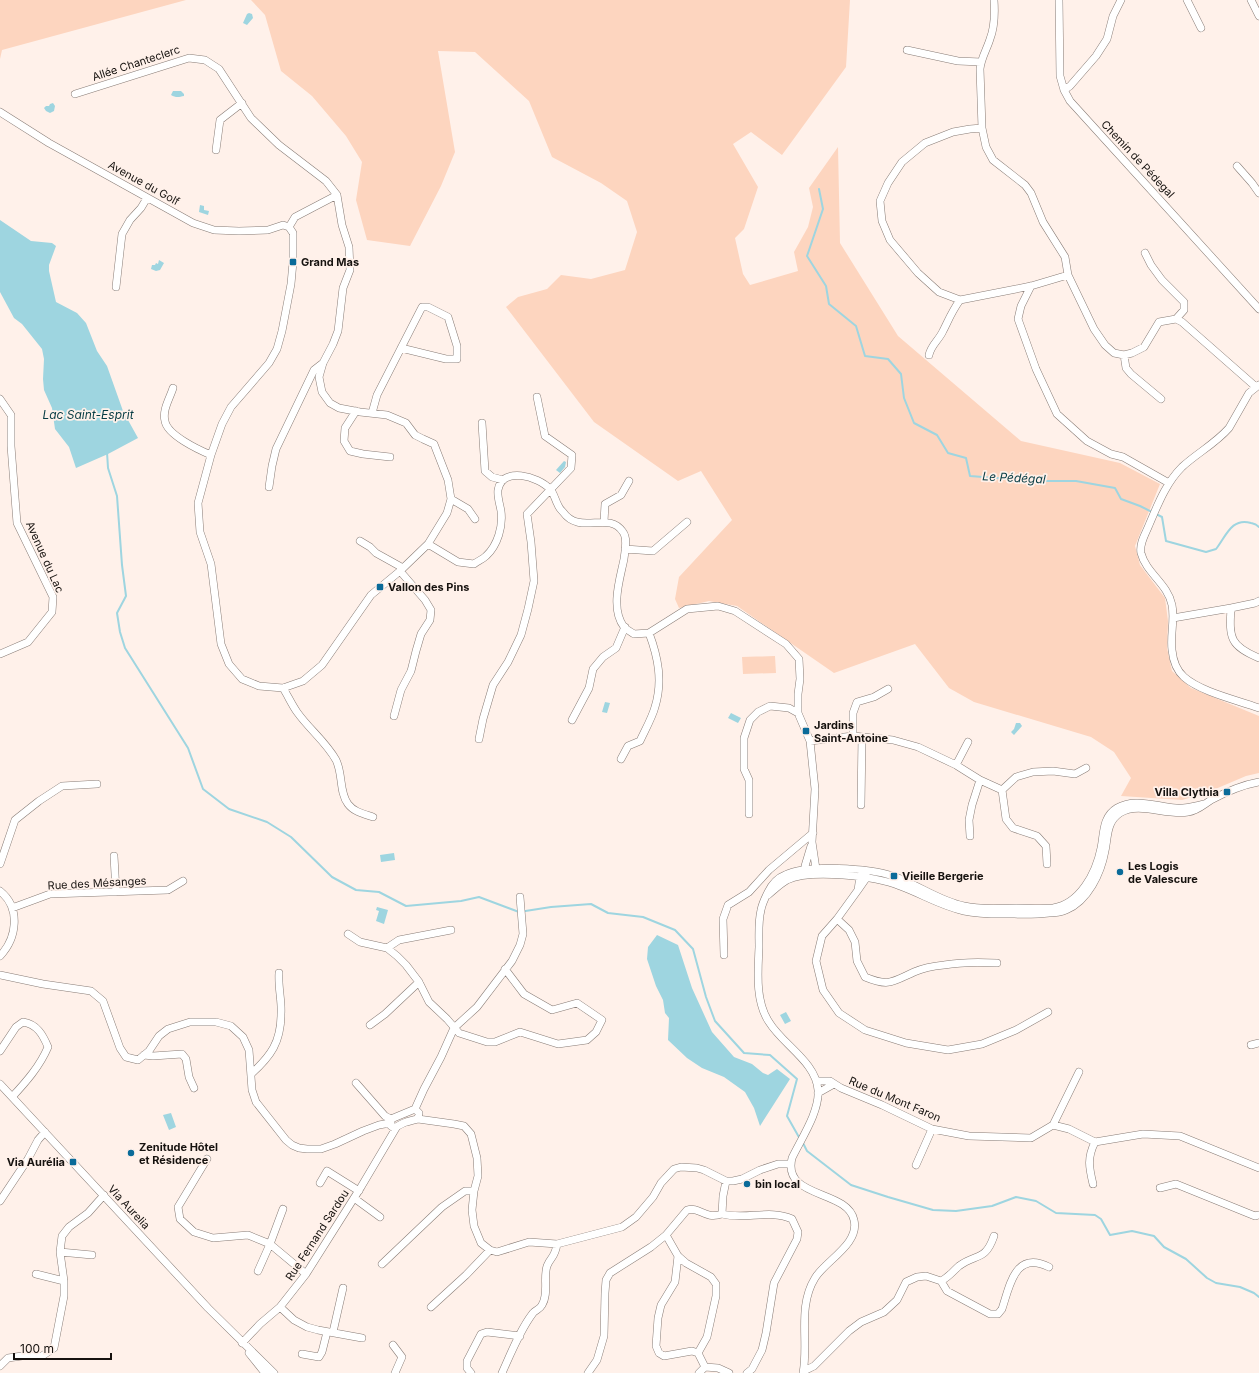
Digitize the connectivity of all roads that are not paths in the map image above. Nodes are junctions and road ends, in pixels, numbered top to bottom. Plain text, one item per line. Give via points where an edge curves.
1 (994, 0) edge
2 (1059, 0) edge
3 (1121, 0) edge
4 (1187, 0) edge
5 (1251, 0) edge
6 (1259, 16) edge
7 (1201, 28) dead end
8 (908, 50) dead end
9 (981, 62) junction
10 (1064, 90) junction
11 (75, 94) dead end
12 (242, 103) junction
13 (0, 112) edge
14 (982, 128) junction
15 (216, 150) dead end
16 (1237, 166) dead end
17 (1259, 193) edge
18 (337, 195) junction
19 (147, 198) junction
20 (289, 227) junction
21 (1145, 253) dead end
22 (1068, 274) junction
23 (116, 286) dead end
24 (1031, 286) junction
25 (960, 300) junction
26 (1258, 306) edge
27 (1176, 319) junction
28 (401, 348) junction
29 (929, 355) dead end
30 (1124, 355) junction
31 (323, 363) junction
32 (1258, 386) edge
33 (174, 388) dead end
34 (537, 397) dead end
35 (1161, 398) dead end
36 (0, 399) edge
37 (356, 411) junction
38 (372, 413) junction
39 (482, 423) dead end
40 (211, 455) junction
41 (390, 457) dead end
42 (503, 480) junction
43 (629, 481) dead end
44 (1169, 484) junction
45 (269, 487) dead end
46 (550, 489) junction
47 (452, 499) junction
48 (475, 519) dead end
49 (604, 522) junction
50 (687, 522) dead end
51 (360, 541) dead end
52 (428, 544) junction
53 (625, 549) junction
54 (402, 570) junction
55 (1259, 601) edge
56 (1231, 608) junction
57 (1173, 618) junction
58 (625, 627) junction
59 (649, 633) junction
60 (0, 654) edge
61 (1259, 658) edge
62 (283, 688) junction
63 (888, 689) dead end
64 (1257, 708) edge
65 (798, 713) junction
66 (394, 716) dead end
67 (572, 720) dead end
68 (853, 736) junction
69 (862, 737) junction
70 (479, 739) dead end
71 (810, 741) junction
72 (968, 742) dead end
73 (621, 759) dead end
74 (956, 766) junction
75 (1086, 768) dead end
76 (980, 780) junction
77 (1259, 782) edge
78 (97, 784) dead end
79 (1002, 790) junction
80 (1204, 804) junction
81 (861, 805) dead end
82 (749, 814) dead end
83 (372, 817) dead end
84 (813, 834) junction
85 (970, 836) dead end
86 (114, 856) dead end
87 (0, 864) edge
88 (1047, 864) dead end
89 (811, 873) junction
90 (863, 874) junction
91 (183, 881) dead end
92 (0, 891) edge
93 (116, 892) junction
94 (520, 897) dead end
95 (12, 908) junction
96 (837, 919) junction
97 (451, 930) dead end
98 (348, 934) dead end
99 (387, 948) junction
100 (724, 955) dead end
101 (0, 956) edge
102 (996, 962) dead end
103 (506, 969) junction
104 (279, 973) dead end
105 (0, 975) edge
106 (419, 982) junction
107 (1048, 1012) dead end
108 (370, 1025) dead end
109 (454, 1028) junction
110 (1259, 1043) edge
111 (1251, 1045) dead end
112 (0, 1051) edge
113 (144, 1055) junction
114 (1079, 1072) dead end
115 (251, 1074) junction
116 (816, 1081) junction
117 (356, 1083) dead end
118 (0, 1084) edge
119 (834, 1084) junction
120 (194, 1088) dead end
121 (818, 1092) junction
122 (12, 1097) junction
123 (415, 1109) junction
124 (418, 1119) junction
125 (392, 1123) junction
126 (1053, 1125) junction
127 (932, 1129) junction
128 (45, 1132) junction
129 (1094, 1142) junction
130 (207, 1159) dead end
131 (791, 1161) junction
132 (916, 1165) dead end
133 (1259, 1168) edge
134 (726, 1181) junction
135 (320, 1183) dead end
136 (1093, 1184) dead end
137 (1160, 1188) dead end
138 (359, 1191) junction
139 (474, 1191) junction
140 (104, 1195) junction
141 (354, 1198) junction
142 (0, 1201) edge
143 (283, 1210) dead end
144 (722, 1214) junction
145 (1259, 1215) edge
146 (380, 1217) dead end
147 (666, 1235) junction
148 (994, 1236) dead end
149 (270, 1244) junction
150 (556, 1244) junction
151 (490, 1250) junction
152 (60, 1252) junction
153 (92, 1255) dead end
154 (678, 1256) junction
155 (382, 1264) dead end
156 (1049, 1267) dead end
157 (258, 1271) dead end
158 (36, 1274) dead end
159 (306, 1274) junction
160 (64, 1281) junction
161 (941, 1281) junction
162 (343, 1288) dead end
163 (280, 1307) junction
164 (431, 1307) dead end
165 (330, 1332) junction
166 (520, 1336) junction
167 (362, 1338) dead end
168 (242, 1343) junction
169 (393, 1345) dead end
170 (698, 1353) junction
171 (302, 1354) dead end
172 (0, 1366) edge
173 (705, 1367) junction
174 (803, 1372) edge
175 (266, 1373) edge
176 (274, 1373) edge
177 (395, 1373) edge
178 (471, 1373) edge
179 (502, 1373) edge
180 (588, 1373) edge
181 (699, 1373) edge
182 (729, 1373) edge
183 (747, 1373) edge

1 - 9 street via 995,19 991,38
2 - 10 street, Chemin de Pédegal via 1060,76
3 - 10 street via 1113,16 1107,39 1096,56
4 - 7 street
5 - 6 street
8 - 9 street via 958,61
9 - 14 street
10 - 26 street, Chemin de Pédegal via 1070,101
11 - 12 street, Allée Chanteclerc via 189,58 205,60 219,69
12 - 15 street via 220,120
12 - 18 street, Allée Chanteclerc via 252,118 279,145 326,181
13 - 19 street, Avenue du Golf via 49,143
14 - 22 street via 986,147 993,160 1031,193 1042,222 1065,257
14 - 25 street via 953,132 925,143 902,162 880,201 882,221 890,240 939,292
16 - 17 street
18 - 20 street via 295,217
18 - 31 street via 349,248 350,270 343,288 338,330
19 - 20 street, Avenue du Golf via 193,223 214,230 246,231
19 - 23 street via 122,234
20 - 40 street via 293,233 291,284 277,349 270,363 231,407
21 - 27 street via 1162,280 1184,302 1184,310
22 - 24 street
22 - 30 street via 1094,329 1114,353
24 - 25 street
24 - 44 street via 1018,319 1036,369 1057,414 1086,441
25 - 29 street via 943,332 930,349
27 - 30 street via 1159,322 1144,347
27 - 32 street
28 - 28 street via 422,307 428,307 448,316 457,359 446,359
28 - 38 street via 377,395
30 - 35 street via 1126,368 1131,374
31 - 37 street via 319,377 322,392 330,403
31 - 45 street via 314,370 276,449
32 - 44 street via 1249,393 1229,428 1182,468
33 - 40 street via 165,410 164,422 171,431
34 - 46 street via 545,436 572,455 571,468
36 - 60 street, Avenue du Lac via 11,415 17,524 53,597 52,612 28,642
37 - 38 street
37 - 41 street via 346,428 344,441 350,451
38 - 47 street via 387,414 406,423 415,434 434,444 448,480
39 - 42 street via 486,471 492,477
40 - 62 street via 198,503 200,532 211,564 221,644 229,664 242,679 259,686
42 - 46 street via 511,475 532,477
42 - 52 street via 497,491 502,520 499,537 487,555 474,564 458,562
43 - 49 street via 621,495 605,504
44 - 57 street via 1143,539 1141,553 1147,566 1171,599
46 - 49 street via 558,505 574,522
46 - 70 street via 527,514 534,581 521,635 508,662 493,684
47 - 48 street via 468,509
47 - 52 street via 447,513
49 - 53 street via 623,531
50 - 53 street via 653,551
51 - 54 street
52 - 54 street
53 - 58 street via 617,603 620,619
54 - 62 street via 371,595 322,665 303,681
54 - 66 street via 431,610 430,620 421,634 411,671 401,690
55 - 56 street
56 - 57 street
56 - 61 street via 1230,628 1234,644
57 - 64 street via 1172,652 1176,667 1184,677 1198,686
58 - 59 street via 634,634
58 - 67 street via 616,648 603,657 593,669 589,688
59 - 65 street via 687,609 718,606 735,611 786,644 799,659
59 - 73 street via 656,652 660,677 655,707 640,741 628,746
62 - 83 street via 297,713 336,761 348,805
63 - 68 street via 857,702 853,713
65 - 71 street
65 - 82 street via 789,708 770,706 750,720 744,738 744,769 749,780
68 - 69 street
68 - 71 street
69 - 74 street via 893,740 918,747
69 - 81 street
71 - 84 street via 815,789
72 - 74 street
74 - 76 street
75 - 79 street via 1075,774 1032,772 1016,777
76 - 79 street
76 - 85 street via 969,820
77 - 80 street via 1227,792
78 - 87 street via 62,786 15,820
79 - 88 street via 1006,819 1013,828 1037,836 1046,846
80 - 90 street via 1178,808 1143,803 1129,804 1109,814 1104,824 1098,858 1088,881 1074,899 1054,908 964,906 889,875
80 - 90 street via 1198,810 1188,812 1142,809 1121,812 1110,825 1104,858 1097,876 1079,901 1067,910 1019,914 967,912
84 - 89 street
84 - 100 street via 768,870 749,892 728,905 723,918
86 - 93 street
89 - 90 street
89 - 116 street via 788,880 765,898 760,911 758,975 759,994 768,1021 810,1068
90 - 96 street via 858,890
91 - 93 street, Rue des Mésanges via 168,890
92 - 95 street
93 - 95 street, Rue des Mésanges via 50,894
94 - 103 street via 523,934 520,945
95 - 101 street via 15,918 13,934
96 - 102 street via 849,930 855,942 857,961 865,977 878,983 894,982 915,971 943,965
96 - 107 street via 822,936 816,960 823,990 839,1013 865,1030 906,1043 948,1050 982,1044 1016,1030
97 - 99 street via 399,940
98 - 99 street via 360,942
99 - 106 street via 406,965
103 - 109 street via 477,1007
103 - 109 street via 524,994 552,1010 577,1003 585,1007 602,1020 596,1032 587,1040 558,1044 520,1032 495,1042 487,1042 459,1033
104 - 115 street via 281,1014 278,1036 273,1051
105 - 113 street via 91,991 103,1001 120,1048 126,1057 138,1060
106 - 108 street
106 - 109 street via 429,1002
109 - 123 street
110 - 111 street
112 - 122 street via 16,1027 23,1022 32,1025 43,1034 48,1047 31,1075
113 - 115 street via 168,1029 190,1022 216,1022 231,1026 242,1037 249,1050
113 - 120 street via 182,1054 186,1059
114 - 126 street
115 - 125 street via 256,1102 286,1140 299,1148 321,1149 363,1130
116 - 119 street, Rue du Mont Faron via 830,1081
116 - 121 street
117 - 125 street
118 - 122 street, Via Aurelia
119 - 121 street, Rue du Mont Faron
119 - 127 street, Rue du Mont Faron
121 - 131 street via 814,1113
122 - 128 street, Via Aurelia
123 - 124 street via 419,1113
123 - 125 street
124 - 125 street
124 - 139 street via 464,1126 471,1134 478,1176
125 - 138 street, Rue Fernand Sardou
126 - 127 street, Rue du Mont Faron via 1031,1138 969,1136
126 - 129 street via 1069,1129
127 - 132 street
128 - 140 street, Via Aurelia
128 - 142 street
129 - 133 street via 1143,1134 1180,1136
129 - 136 street via 1089,1153
130 - 149 street via 178,1207 180,1220 194,1232 213,1238 248,1236
131 - 134 street via 760,1170 733,1182
131 - 174 street via 791,1170 801,1185 835,1200 850,1210 855,1222 854,1231 847,1244 820,1270 809,1291 804,1319
134 - 144 street via 722,1196
134 - 150 street via 697,1168 674,1169 636,1217 622,1227
135 - 138 street via 327,1171
137 - 145 street via 1176,1184 1255,1216
138 - 141 street, Rue Fernand Sardou
139 - 151 street via 474,1226 481,1243
139 - 155 street via 465,1191 442,1207
140 - 152 street via 62,1236
140 - 168 street, Via Aurelia
141 - 146 street
141 - 159 street, Rue Fernand Sardou
143 - 149 street
144 - 147 street via 703,1214 691,1208
144 - 183 street via 785,1216 792,1219 798,1232 797,1239 774,1283 762,1350 752,1369
147 - 154 street
147 - 180 street via 610,1273 606,1280 604,1336 597,1360
148 - 161 street via 990,1247 979,1257 959,1266 949,1277
149 - 157 street
149 - 159 street
150 - 151 street via 529,1242 497,1252
150 - 166 street via 556,1253 548,1264 542,1306 534,1312
151 - 164 street
152 - 153 street
152 - 160 street
154 - 170 street via 712,1277 716,1284 716,1296 707,1337
154 - 170 street via 675,1282 661,1305 656,1346 658,1353 664,1356 687,1351
156 - 161 street via 1042,1263 1020,1266 1015,1272 998,1314 990,1314 947,1291
158 - 160 street
159 - 163 street, Rue Fernand Sardou
160 - 172 street via 64,1296 54,1348 42,1356 8,1358
161 - 174 street via 926,1276 906,1282 897,1300 884,1312 861,1322 814,1366
162 - 165 street
163 - 165 street via 294,1320 307,1327
163 - 168 street, Rue Fernand Sardou
165 - 167 street
165 - 171 street via 319,1357
166 - 178 street via 487,1332 481,1334 467,1361 467,1368
166 - 179 street
168 - 175 street, Via Aurelia
168 - 176 street, Via Aurelia
169 - 177 street via 402,1357
170 - 173 street
173 - 181 street
173 - 182 street via 718,1368

